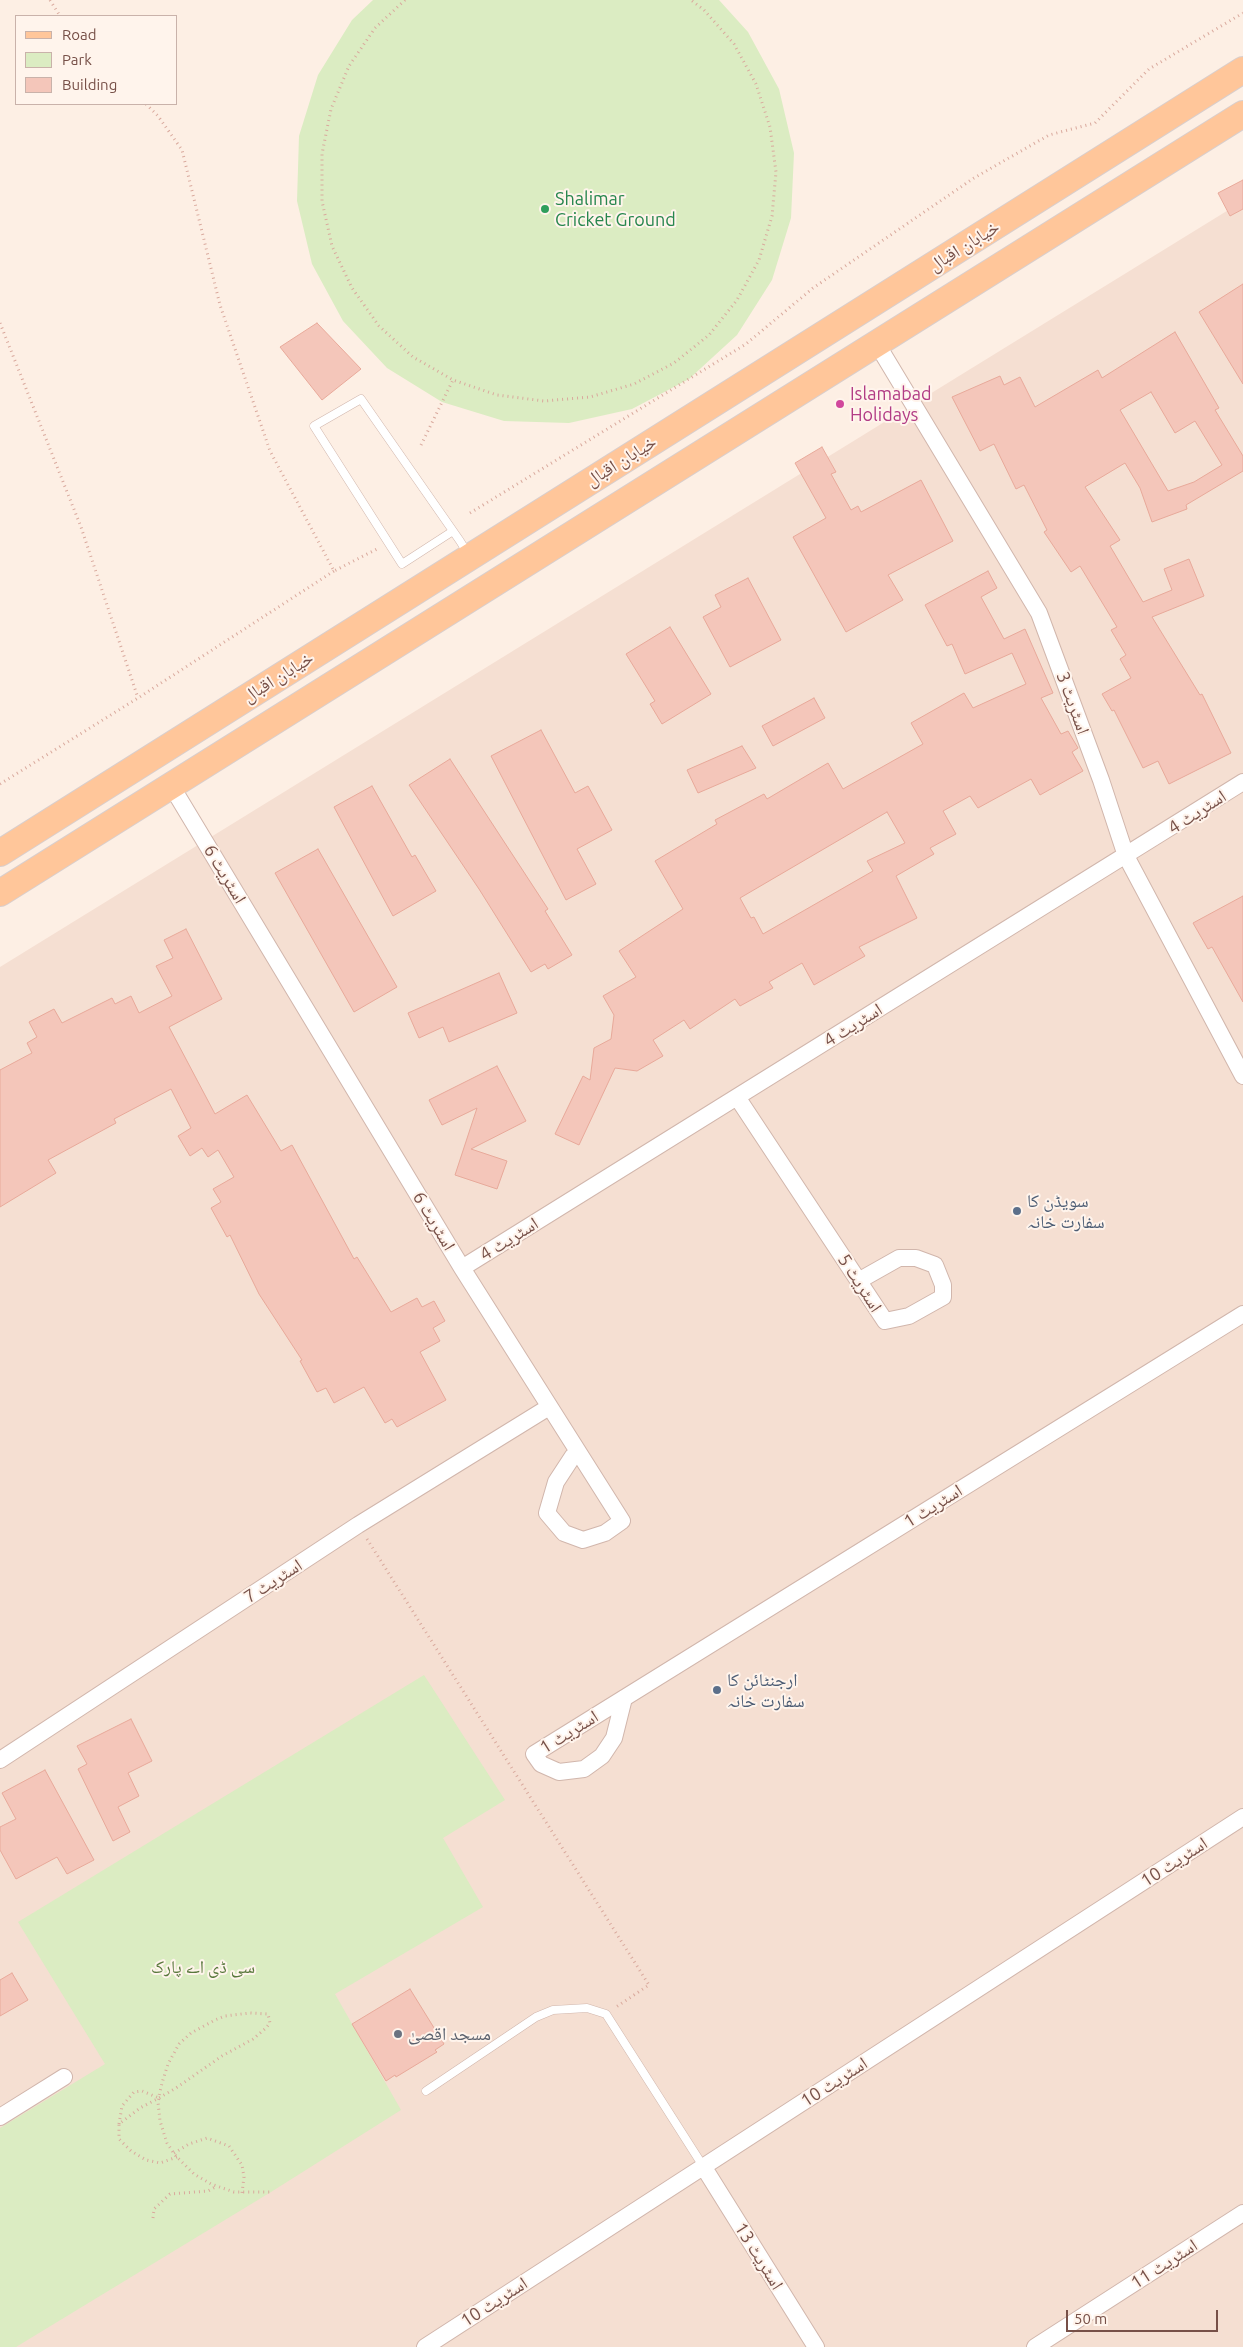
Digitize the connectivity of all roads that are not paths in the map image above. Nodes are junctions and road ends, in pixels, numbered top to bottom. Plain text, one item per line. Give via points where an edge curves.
1 (1243, 70) edge
2 (1243, 114) edge
3 (877, 344) junction
4 (453, 531) junction
5 (492, 541) junction
6 (470, 556) junction
7 (512, 572) junction
8 (1243, 782) edge
9 (172, 787) junction
10 (0, 853) edge
11 (1126, 856) junction
12 (0, 893) edge
13 (1243, 1076) edge
14 (737, 1097) junction
15 (462, 1268) junction
16 (860, 1280) dead end
17 (1243, 1314) edge
18 (549, 1408) junction
19 (573, 1456) dead end
20 (624, 1698) junction
21 (0, 1760) edge
22 (1243, 1817) edge
23 (64, 2077) dead end
24 (426, 2091) dead end
25 (0, 2117) edge
26 (703, 2166) junction
27 (1243, 2213) edge
28 (425, 2347) edge
29 (816, 2347) edge
30 (1034, 2347) edge

1 - 5 main road, خیابان اقبال
2 - 3 main road, خیابان اقبال
3 - 7 main road, خیابان اقبال
3 - 11 street, اسٹریٹ 3 via 1039,613 1098,770
4 - 4 lane via 361,399 314,426 402,564
4 - 6 lane
5 - 6 main road, خیابان اقبال
5 - 7 main road
6 - 10 main road, خیابان اقبال
7 - 9 main road, خیابان اقبال
8 - 11 street, اسٹریٹ 4
9 - 12 main road, خیابان اقبال
9 - 15 street, اسٹریٹ 6
11 - 13 street, اسٹریٹ 3
11 - 14 street, اسٹریٹ 4
14 - 15 street, اسٹریٹ 4
14 - 16 street, اسٹریٹ 5 via 884,1321 908,1316 943,1297 943,1285 935,1266 916,1258 899,1258
15 - 18 street, اسٹریٹ 6
17 - 20 street, اسٹریٹ 1
18 - 19 street, اسٹریٹ 6 via 622,1521 583,1540 564,1532 547,1513 556,1482
18 - 21 street, اسٹریٹ 7 via 358,1525
20 - 20 street, اسٹریٹ 1 via 614,1738 602,1756 584,1769 559,1772 541,1764 534,1754
22 - 26 street, اسٹریٹ 10
23 - 25 street
24 - 26 lane via 536,2018 553,2010 587,2008 606,2014
26 - 28 street, اسٹریٹ 10
26 - 29 street, اسٹریٹ 13
27 - 30 street, اسٹریٹ 11

